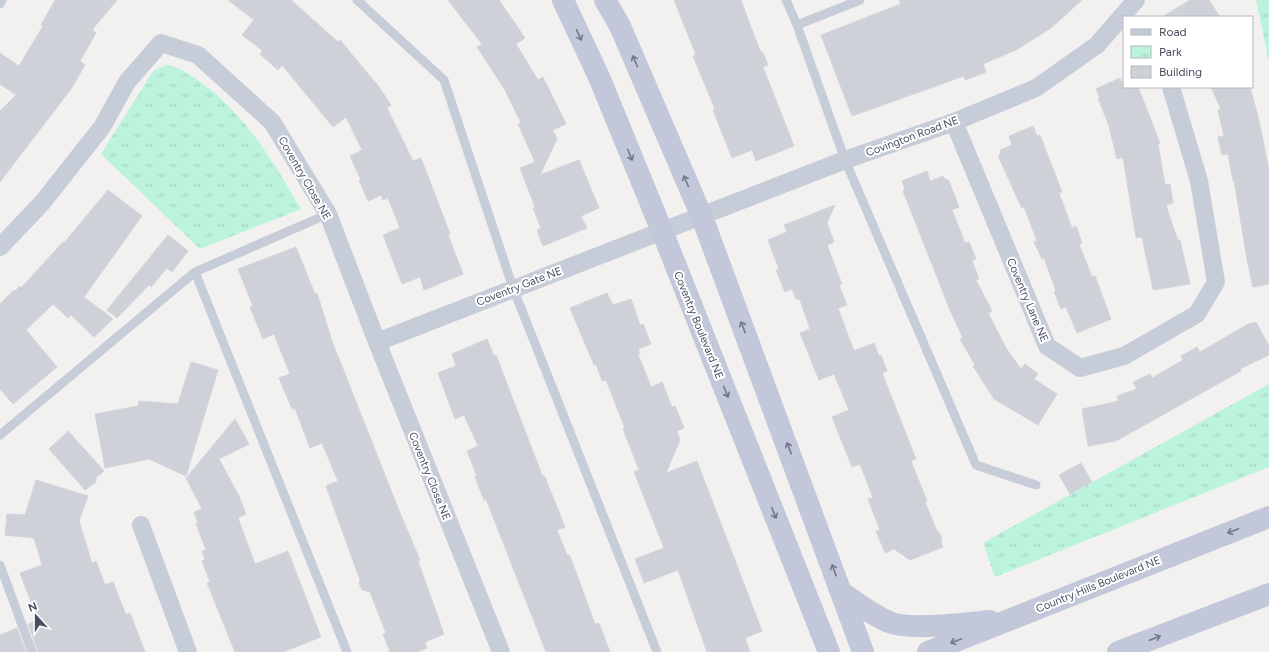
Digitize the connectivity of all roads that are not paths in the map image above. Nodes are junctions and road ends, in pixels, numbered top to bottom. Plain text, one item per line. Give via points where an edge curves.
1 (2, 0) edge
2 (356, 0) edge
3 (562, 0) edge
4 (606, 0) edge
5 (786, 0) edge
6 (860, 0) edge
7 (0, 4) edge
8 (1123, 17) edge
9 (797, 26) junction
10 (1171, 88) edge
11 (954, 122) junction
12 (845, 160) junction
13 (328, 214) junction
14 (702, 217) junction
15 (662, 231) junction
16 (0, 248) edge
17 (195, 272) junction
18 (513, 288) junction
19 (376, 342) junction
20 (0, 435) edge
21 (1036, 485) dead end
22 (1269, 517) edge
23 (141, 525) dead end
24 (0, 565) edge
25 (842, 593) junction
26 (1269, 594) edge
27 (1011, 620) junction
28 (32, 652) edge
29 (188, 652) edge
30 (347, 652) edge
31 (500, 652) edge
32 (657, 652) edge
33 (829, 652) edge
34 (863, 652) edge
35 (928, 652) edge
36 (1118, 652) edge

1 - 7 lane
2 - 18 lane via 444,80
3 -> 15 street, Coventry Boulevard NE via 598,77
14 -> 4 street via 620,26
5 - 9 lane
6 - 9 lane
8 - 11 street, Covington Road NE via 1097,45 1036,88
9 - 12 lane
10 - 11 street, Coventry Lane NE via 1199,181 1216,282 1197,314 1124,356 1080,368 1047,346
11 - 12 street, Covington Road NE
12 - 14 street, Covington Road NE
12 - 21 lane via 976,465
13 - 16 street, Coventry Close NE via 272,122 198,54 160,43 128,82 102,127 42,203
13 - 17 lane
13 - 19 street, Coventry Close NE
14 - 15 street, Covington Road NE
25 -> 14 street
15 - 18 street, Coventry Gate NE
15 -> 33 street, Coventry Boulevard NE
17 - 20 lane
17 - 30 lane
18 - 19 street, Coventry Gate NE
18 - 32 lane
19 - 31 street, Coventry Close NE
22 -> 27 street, Country Hills Boulevard NE
23 - 29 street
24 - 28 lane
25 - 27 street via 877,617 891,623 920,626
25 - 34 street
36 -> 26 street
27 -> 35 street, Country Hills Boulevard NE

